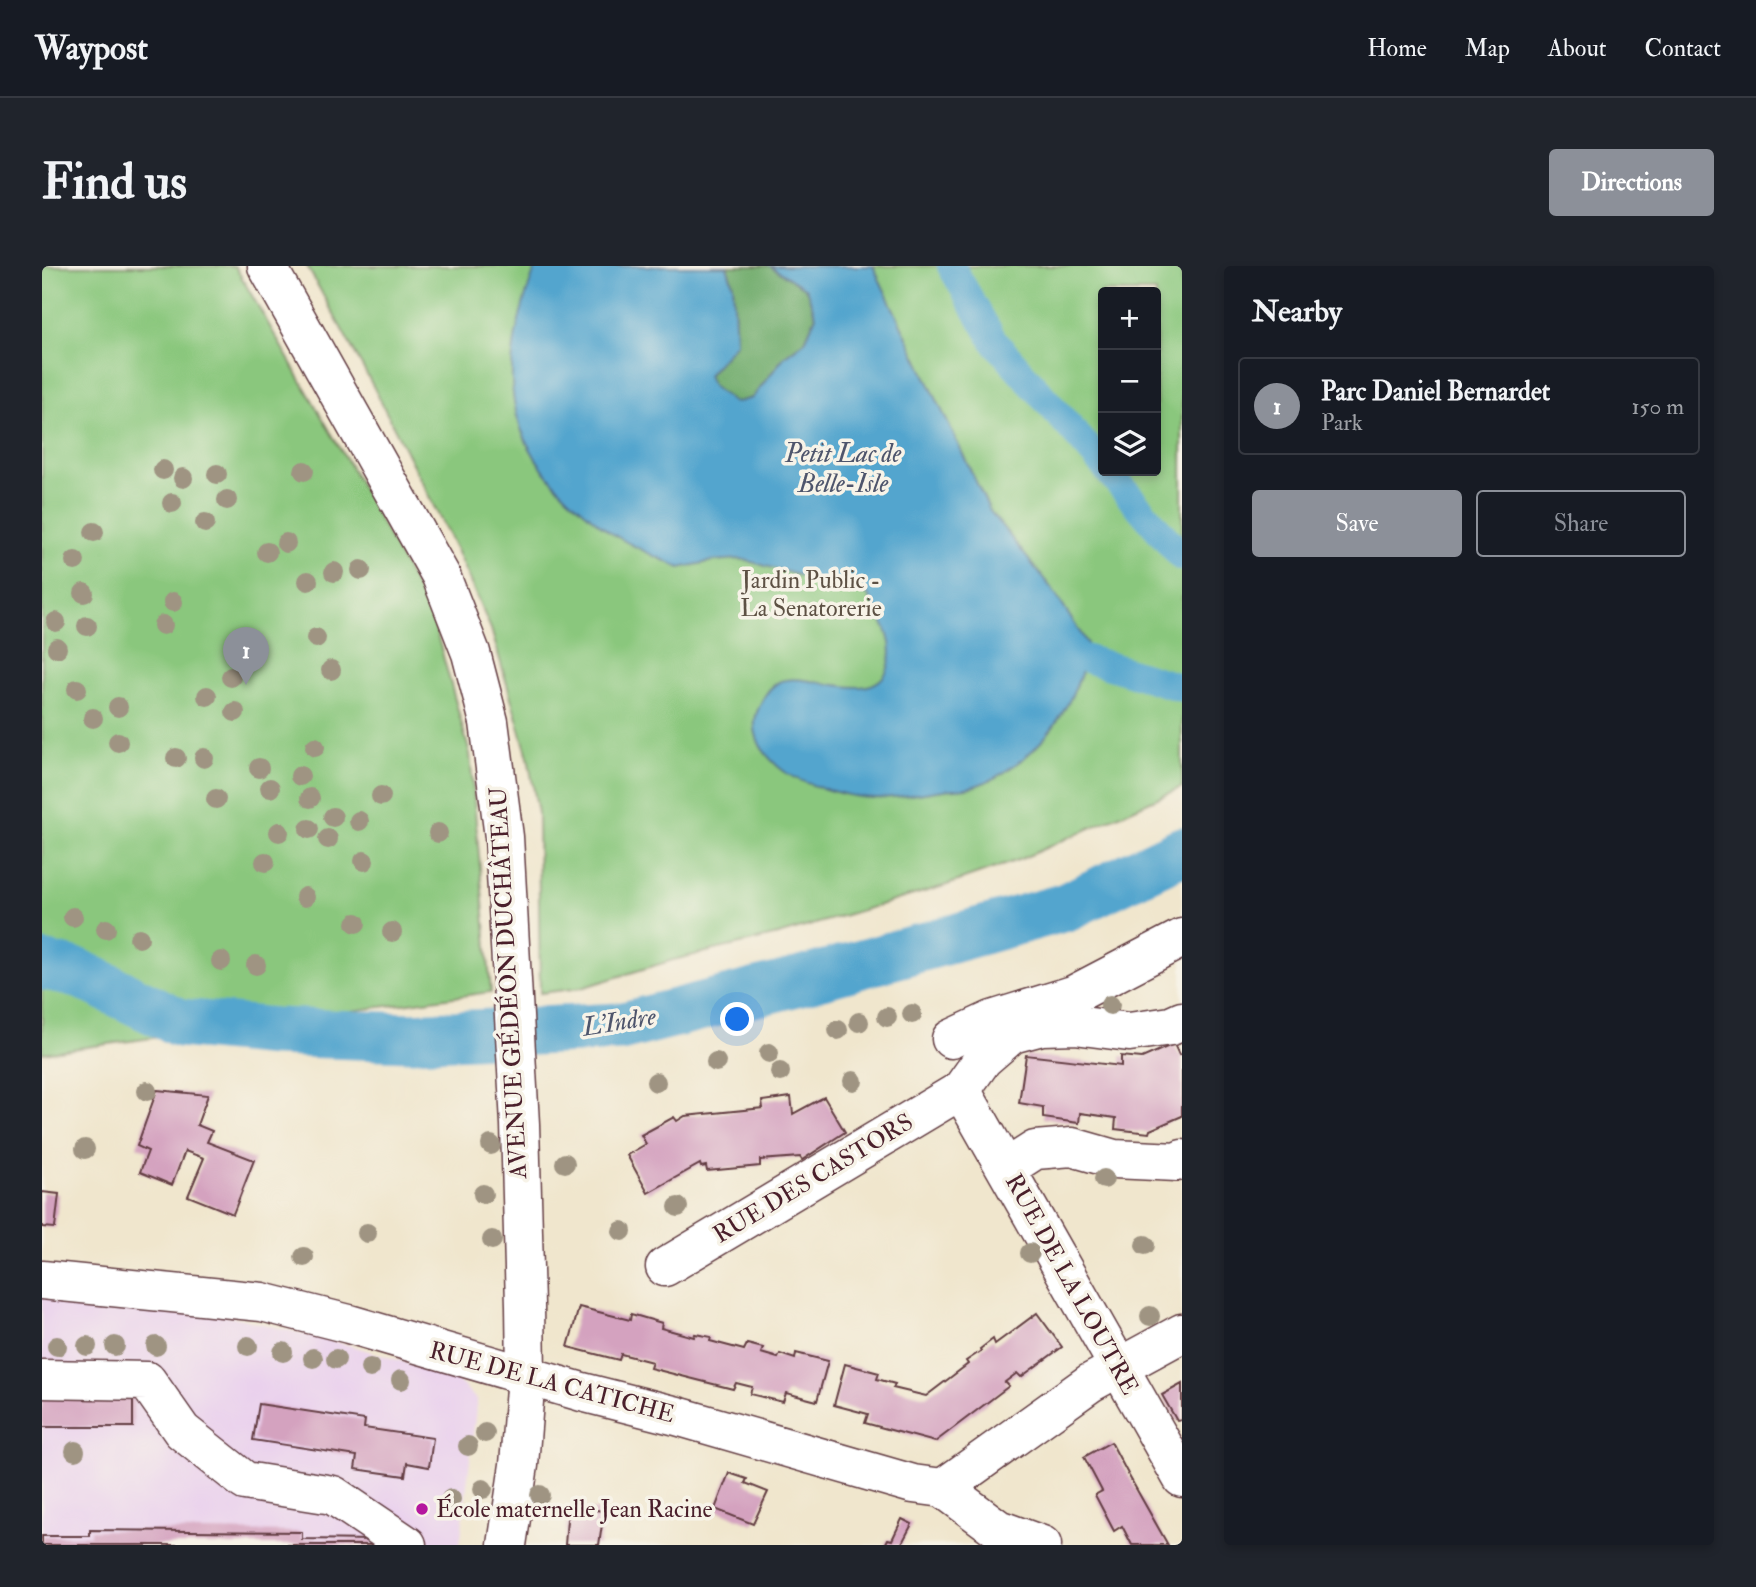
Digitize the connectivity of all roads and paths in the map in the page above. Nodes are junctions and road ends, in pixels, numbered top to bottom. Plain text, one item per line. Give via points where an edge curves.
1 (267, 266) edge
2 (1182, 938) edge
3 (1182, 1021) edge
4 (951, 1039) dead end
5 (961, 1090) junction
6 (1182, 1159) edge
7 (1007, 1168) junction
8 (665, 1266) dead end
9 (42, 1280) edge
10 (1182, 1334) edge
11 (1119, 1366) junction
12 (526, 1376) junction
13 (42, 1379) edge
14 (1182, 1478) edge
15 (943, 1488) junction
16 (407, 1545) edge
17 (508, 1545) edge
18 (1042, 1545) edge

1 - 12 street, AVENUE GÉDÉON DUCHÂTEAU via 441,576 471,653 489,722 508,908 520,1124
2 - 4 street via 1073,995 992,1020
3 - 5 street via 1129,1032 1075,1025 1042,1026 1012,1034 984,1059
5 - 7 street, RUE DE LA LOUTRE
5 - 8 street, RUE DES CASTORS
6 - 7 street via 1114,1159 1072,1147 1035,1150
7 - 11 street, RUE DE LA LOUTRE
9 - 12 street, RUE DE LA CATICHE via 262,1302
10 - 11 street
11 - 14 street, RUE DE LA LOUTRE
11 - 15 street
12 - 15 street, RUE DE LA CATICHE via 913,1485
12 - 17 street, AVENUE GÉDÉON DUCHÂTEAU
13 - 16 street via 147,1381 182,1431 245,1481 333,1495
15 - 18 street, RUE DE LA CATICHE via 998,1529

